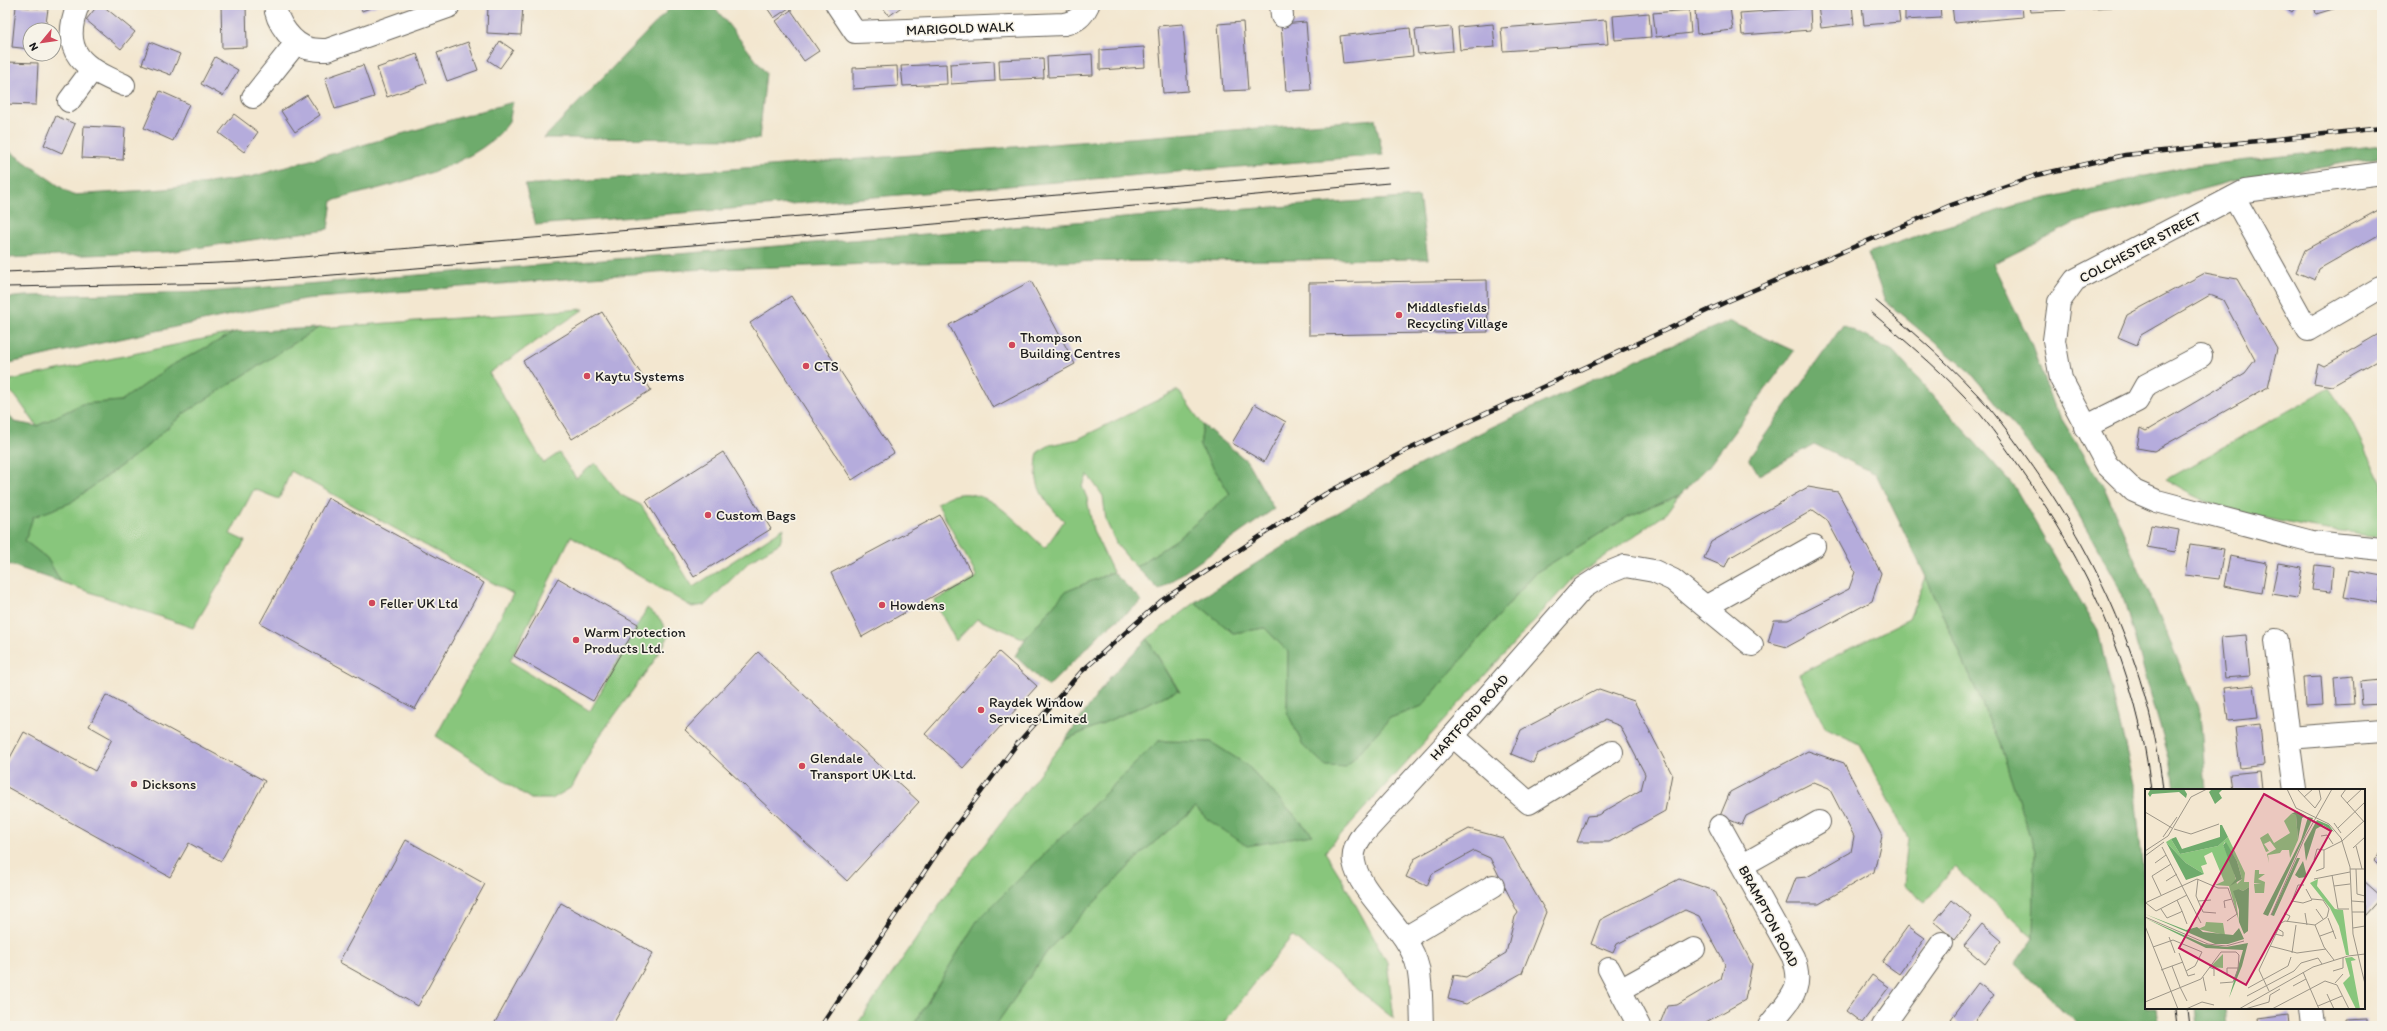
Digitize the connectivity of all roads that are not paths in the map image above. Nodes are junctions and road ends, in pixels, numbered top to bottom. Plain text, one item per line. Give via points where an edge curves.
1 (78, 5) edge
2 (275, 5) edge
3 (837, 5) edge
4 (1088, 5) edge
5 (448, 7) dead end
6 (296, 43) junction
7 (92, 70) junction
8 (124, 85) dead end
9 (253, 97) dead end
10 (69, 101) dead end
11 (2382, 173) edge
12 (2234, 197) junction
13 (2380, 288) dead end
14 (2201, 356) dead end
15 (2085, 427) junction
16 (1814, 546) dead end
17 (2382, 549) edge
18 (1707, 606) junction
19 (2276, 640) dead end
20 (1752, 645) dead end
21 (2382, 731) edge
22 (1453, 736) junction
23 (2288, 738) junction
24 (1612, 752) dead end
25 (2295, 789) edge
26 (1820, 822) dead end
27 (1720, 826) dead end
28 (1743, 865) junction
29 (1494, 886) dead end
30 (1405, 938) junction
31 (1942, 943) dead end
32 (1694, 949) dead end
33 (1609, 969) dead end
34 (1620, 990) junction
35 (2312, 1009) edge
36 (1422, 1026) edge
37 (1639, 1026) edge
38 (1769, 1026) edge
39 (1883, 1026) edge
40 (2313, 1026) edge

1 - 7 street via 71,22 71,41 81,60
2 - 6 street via 275,12
3 - 4 street, MARIGOLD WALK via 855,32 1064,24 1075,21 1084,14
5 - 6 street via 326,50 310,50
6 - 9 street
7 - 8 street
7 - 10 street
11 - 12 street, COLCHESTER STREET via 2245,191
12 - 13 street via 2308,330
12 - 15 street, COLCHESTER STREET via 2075,280 2059,302 2054,340 2061,379
14 - 15 street via 2146,385 2137,401
15 - 17 street, COLCHESTER STREET via 2107,465 2134,491 2157,501 2312,542
16 - 18 street
18 - 20 street, HARTFORD ROAD
18 - 22 street, HARTFORD ROAD via 1673,580 1654,571 1625,566 1604,574 1583,588
19 - 23 street
21 - 23 street
22 - 24 street via 1529,803
22 - 30 street, HARTFORD ROAD via 1355,845 1354,862 1364,884
23 - 25 street
26 - 28 street
27 - 28 street, BRAMPTON ROAD
28 - 38 street, BRAMPTON ROAD via 1799,971 1798,988
29 - 30 street
30 - 36 street, HARTFORD ROAD via 1418,968
31 - 39 street
32 - 34 street
33 - 34 street
34 - 37 street
35 - 40 street

